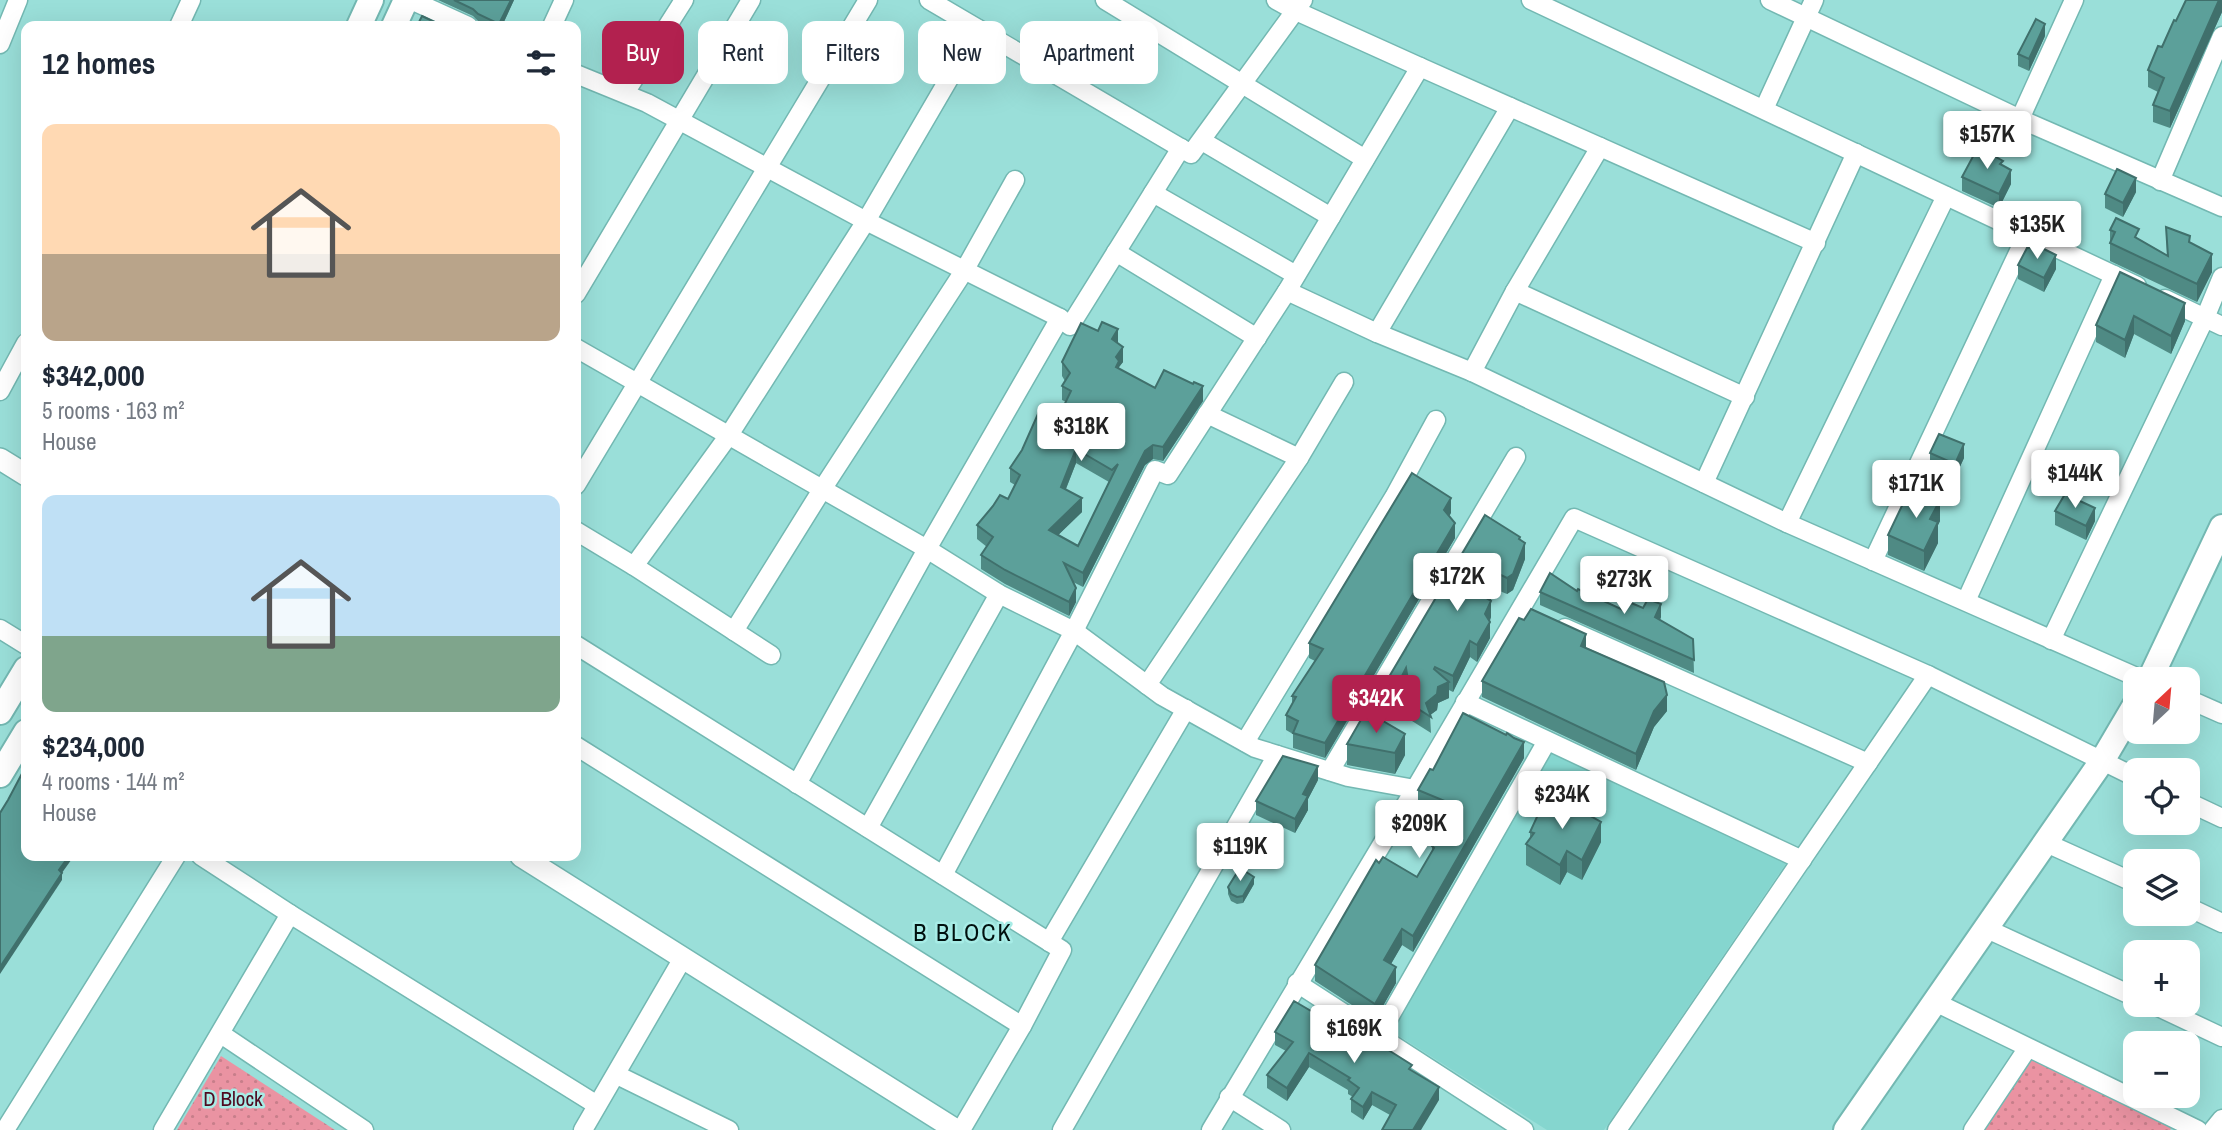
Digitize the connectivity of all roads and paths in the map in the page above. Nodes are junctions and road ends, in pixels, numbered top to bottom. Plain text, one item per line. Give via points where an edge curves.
1 (18, 0) edge
2 (191, 0) edge
3 (371, 0) edge
4 (408, 0) edge
5 (564, 0) edge
6 (684, 0) edge
7 (751, 0) edge
8 (868, 0) edge
9 (929, 0) edge
10 (1105, 0) edge
11 (1276, 0) edge
12 (1531, 0) edge
13 (1770, 0) edge
14 (1814, 0) edge
15 (2074, 0) edge
16 (1299, 6) edge
17 (1806, 17) junction
18 (181, 21) edge
19 (361, 21) edge
20 (397, 21) edge
21 (456, 21) edge
22 (554, 21) edge
23 (964, 21) edge
24 (2222, 36) edge
25 (0, 44) edge
26 (1006, 45) edge
27 (1420, 68) junction
28 (581, 76) edge
29 (946, 84) edge
30 (1243, 85) junction
31 (625, 93) junction
32 (1510, 107) junction
33 (1763, 109) junction
34 (2021, 119) junction
35 (679, 120) junction
36 (1202, 141) junction
37 (1600, 147) junction
38 (1181, 148) junction
39 (1856, 153) junction
40 (1365, 159) junction
41 (766, 167) junction
42 (1015, 180) dead end
43 (2160, 181) junction
44 (1153, 193) junction
45 (1946, 196) junction
46 (2222, 207) edge
47 (1331, 217) junction
48 (866, 221) junction
49 (2027, 234) junction
50 (1816, 243) junction
51 (1116, 252) junction
52 (964, 271) junction
53 (2114, 275) junction
54 (2222, 277) edge
55 (1292, 283) junction
56 (581, 286) edge
57 (1515, 291) junction
58 (1060, 318) junction
59 (2205, 318) junction
60 (2222, 326) edge
61 (1377, 332) junction
62 (1256, 338) junction
63 (581, 351) edge
64 (21, 352) edge
65 (1472, 372) junction
66 (1344, 382) dead end
67 (639, 383) junction
68 (0, 391) edge
69 (1745, 397) junction
70 (1207, 414) junction
71 (1436, 420) dead end
72 (729, 435) junction
73 (1299, 457) junction
74 (1516, 457) dead end
75 (0, 459) edge
76 (21, 472) edge
77 (581, 477) edge
78 (1704, 483) junction
79 (822, 488) junction
80 (1787, 523) junction
81 (2222, 527) edge
82 (581, 534) edge
83 (927, 549) junction
84 (1873, 561) junction
85 (634, 566) junction
86 (999, 594) junction
87 (1966, 601) junction
88 (1532, 613) junction
89 (0, 629) edge
90 (734, 631) junction
91 (1074, 631) junction
92 (2052, 640) junction
93 (21, 642) edge
94 (581, 648) edge
95 (772, 655) dead end
96 (2156, 667) edge
97 (2123, 671) edge
98 (21, 676) edge
99 (1928, 676) junction
100 (1147, 685) junction
101 (1465, 702) junction
102 (2200, 704) edge
103 (1186, 709) junction
104 (0, 712) edge
105 (2222, 714) edge
106 (2123, 725) edge
107 (21, 740) edge
108 (1548, 741) junction
109 (1245, 743) junction
110 (581, 749) edge
111 (1277, 755) junction
112 (2102, 761) junction
113 (1868, 763) junction
114 (1330, 771) junction
115 (2123, 771) edge
116 (0, 775) edge
117 (797, 783) junction
118 (1416, 789) junction
119 (2200, 808) edge
120 (2222, 818) edge
121 (868, 828) junction
122 (2044, 842) junction
123 (1802, 860) junction
124 (173, 861) edge
125 (209, 861) edge
126 (529, 861) edge
127 (943, 875) junction
128 (2123, 878) edge
129 (2200, 913) edge
130 (290, 914) junction
131 (2222, 923) edge
132 (1985, 928) junction
133 (1049, 942) junction
134 (683, 958) junction
135 (1297, 982) junction
136 (2123, 991) edge
137 (1933, 1001) junction
138 (2180, 1017) edge
139 (1021, 1027) junction
140 (221, 1034) junction
141 (1378, 1037) junction
142 (2222, 1037) edge
143 (2027, 1049) junction
144 (617, 1075) junction
145 (1229, 1097) junction
146 (597, 1105) junction
147 (2222, 1119) edge
148 (5, 1130) edge
149 (163, 1130) edge
150 (362, 1130) edge
151 (583, 1130) edge
152 (728, 1130) edge
153 (958, 1130) edge
154 (1062, 1130) edge
155 (1211, 1130) edge
156 (1281, 1130) edge
157 (1524, 1130) edge
158 (1617, 1130) edge
159 (1846, 1130) edge
160 (1973, 1130) edge
161 (2197, 1130) edge
162 (2214, 1130) edge

1 - 25 street
2 - 18 street
3 - 19 main road
4 - 20 main road
4 - 21 street
5 - 22 street
6 - 31 street
7 - 35 street
8 - 41 street
9 - 23 street
10 - 30 street
11 - 16 street
12 - 33 street
13 - 17 street
14 - 17 street
15 - 34 street
16 - 27 street
16 - 30 street
17 - 33 street
17 - 34 street
24 - 43 street
26 - 38 street
27 - 32 street
27 - 40 street
28 - 31 street
29 - 48 street
30 - 36 street
30 - 40 street
31 - 35 street
32 - 37 street
32 - 61 street
33 - 39 street
34 - 43 street
35 - 41 street
35 - 56 street
36 - 38 street via 1191,154
36 - 47 street
37 - 50 street
37 - 57 street
38 - 44 street
39 - 45 street
39 - 50 street
40 - 47 street
41 - 48 street
41 - 67 street
42 - 52 street
43 - 46 street
44 - 51 street
44 - 55 street
45 - 49 street
45 - 80 street
47 - 55 street
48 - 52 street
48 - 72 street
49 - 53 street
49 - 84 street
50 - 69 street
51 - 58 street via 1070,326
51 - 62 street
52 - 58 street
52 - 79 street
53 - 59 street
53 - 87 street
54 - 59 street
55 - 61 street
55 - 62 street
57 - 65 street
57 - 69 street
58 - 83 street
59 - 60 street
59 - 92 street
61 - 65 street
62 - 70 street
63 - 67 street
64 - 68 street
65 - 78 street
66 - 73 street
67 - 72 street
67 - 77 street
69 - 78 street
70 - 73 street
70 - 91 street via 1168,475 1154,470
71 - 109 street
72 - 79 street
72 - 85 street
73 - 100 street
74 - 114 street
75 - 76 street
78 - 80 street
79 - 83 street
79 - 90 street
80 - 84 street
81 - 96 main road
82 - 85 street
83 - 86 street
83 - 117 street
84 - 87 street
85 - 90 street
86 - 91 street
86 - 121 street
87 - 92 street
88 - 99 street via 1574,518
88 - 101 street
88 - 113 street
89 - 93 street
90 - 95 street
91 - 100 street
91 - 127 street
92 - 97 street
94 - 117 street
98 - 104 main road
99 - 112 street
99 - 113 street
100 - 103 street
101 - 108 street
101 - 118 street
102 - 105 street
103 - 109 street
103 - 133 street
106 - 112 main road
107 - 116 main road
108 - 123 street
108 - 141 street
109 - 111 street
110 - 139 street
111 - 114 street
111 - 154 street
112 - 115 street
112 - 122 main road
113 - 123 street
114 - 118 street
117 - 121 street
118 - 135 street
119 - 120 street
121 - 127 street
122 - 128 street
122 - 132 main road
123 - 158 street
124 - 148 street
125 - 130 street
126 - 134 street
127 - 133 street
129 - 131 street
130 - 140 street
130 - 146 street
132 - 136 street
132 - 137 main road
133 - 139 street via 1062,950
134 - 144 street
134 - 153 street
135 - 141 street
135 - 145 street
137 - 143 street
137 - 159 main road
138 - 142 street
139 - 153 street
140 - 149 street
140 - 150 street
141 - 157 street
143 - 160 street
143 - 161 street
144 - 146 street
144 - 152 street
145 - 155 street
145 - 156 street
146 - 151 street
147 - 162 street

